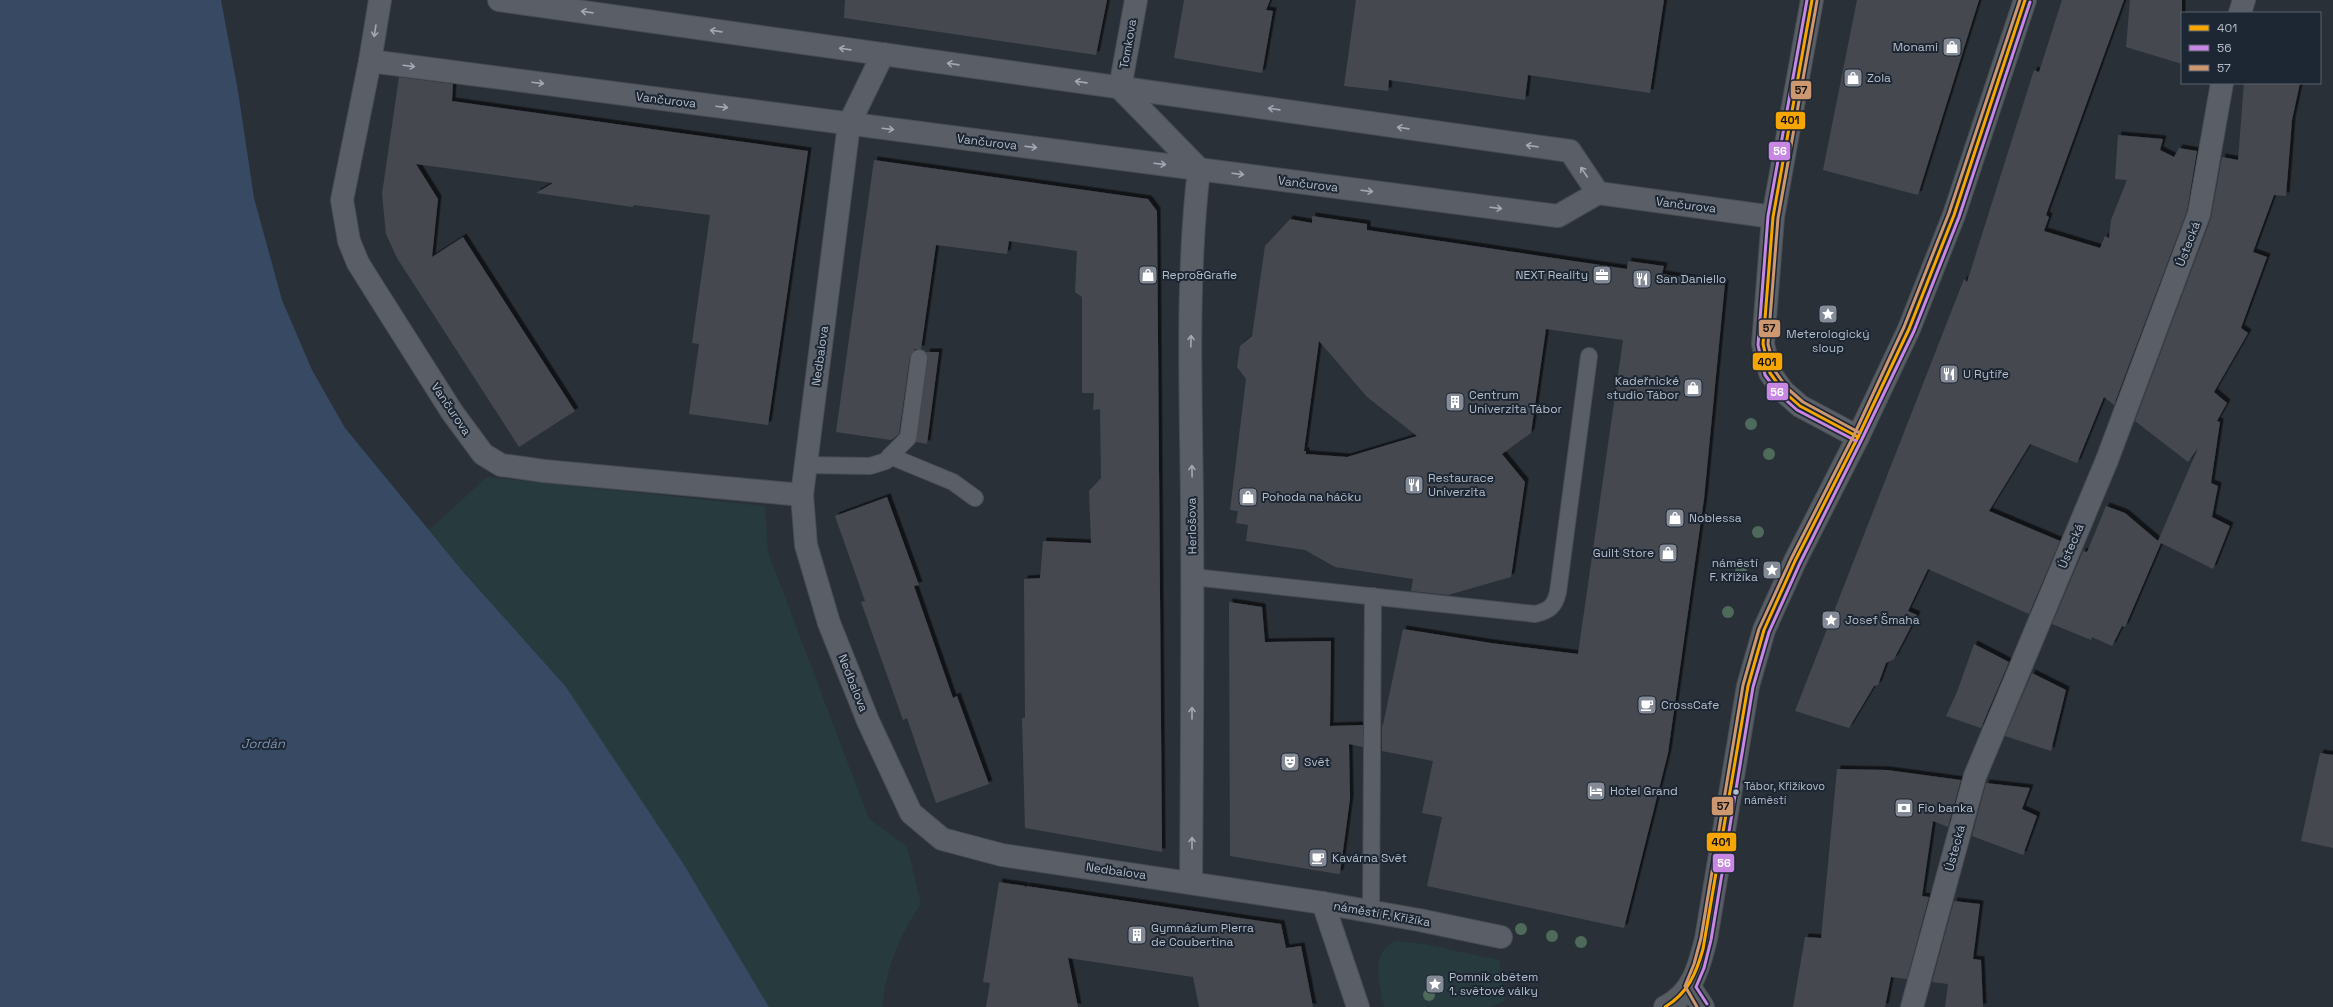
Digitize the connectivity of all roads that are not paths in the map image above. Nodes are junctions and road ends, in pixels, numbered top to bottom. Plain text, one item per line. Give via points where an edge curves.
1 (380, 0) edge
2 (499, 0) edge
3 (1136, 0) edge
4 (1812, 0) edge
5 (2025, 0) edge
6 (2244, 0) edge
7 (2240, 12) edge
8 (883, 54) junction
9 (370, 61) junction
10 (2222, 84) edge
11 (1120, 88) junction
12 (849, 124) junction
13 (1199, 169) junction
14 (1598, 193) junction
15 (1773, 217) junction
16 (1589, 356) dead end
17 (918, 358) dead end
18 (1858, 437) junction
19 (890, 456) junction
20 (806, 465) junction
21 (802, 495) junction
22 (975, 498) dead end
23 (1193, 577) junction
24 (1373, 596) junction
25 (1191, 882) junction
26 (1323, 903) junction
27 (1371, 912) junction
28 (1501, 938) dead end
29 (1690, 987) junction
30 (1358, 1007) edge
31 (1665, 1007) edge
32 (1703, 1007) edge
33 (1912, 1007) edge

1 -> 9 street, Vančurova
8 -> 2 street
3 - 11 street, Tomkova
4 - 15 street
5 - 18 main road via 1954,215 1909,329
6 - 7 street
11 -> 8 street
8 - 12 street, Nedbalova
9 -> 12 street, Vančurova
9 - 21 street, Vančurova via 342,200 349,241 358,263 452,412 483,454 501,465 544,471
10 - 33 street, Ústecká via 2200,214 2106,460 1974,776
11 - 13 street
14 -> 11 street via 1570,152
12 -> 13 street, Vančurova
12 - 20 street, Nedbalova
13 -> 14 street, Vančurova via 1558,216
23 -> 13 street, Herlošova via 1191,362 1195,209
14 - 15 street, Vančurova
15 - 18 street via 1763,344 1770,373 1783,391 1800,406
16 - 24 lane via 1558,592 1552,607 1535,614
17 - 19 lane via 908,438
18 - 29 main road via 1795,561 1757,651 1748,686 1706,939
19 - 20 lane via 886,461 870,466
19 - 22 lane via 952,482
20 - 21 street, Nedbalova
21 - 25 street, Nedbalova via 806,545 829,623 868,721 911,813 942,839 1002,855
23 - 24 lane
25 -> 23 street, Herlošova
24 - 27 lane
25 - 26 street, Nedbalova
26 - 27 street, náměstí F. Křižíka
26 - 30 street, náměstí F. Křižíka
27 - 28 street, náměstí F. Křižíka
29 - 31 main road via 1675,1002
29 - 32 main road

